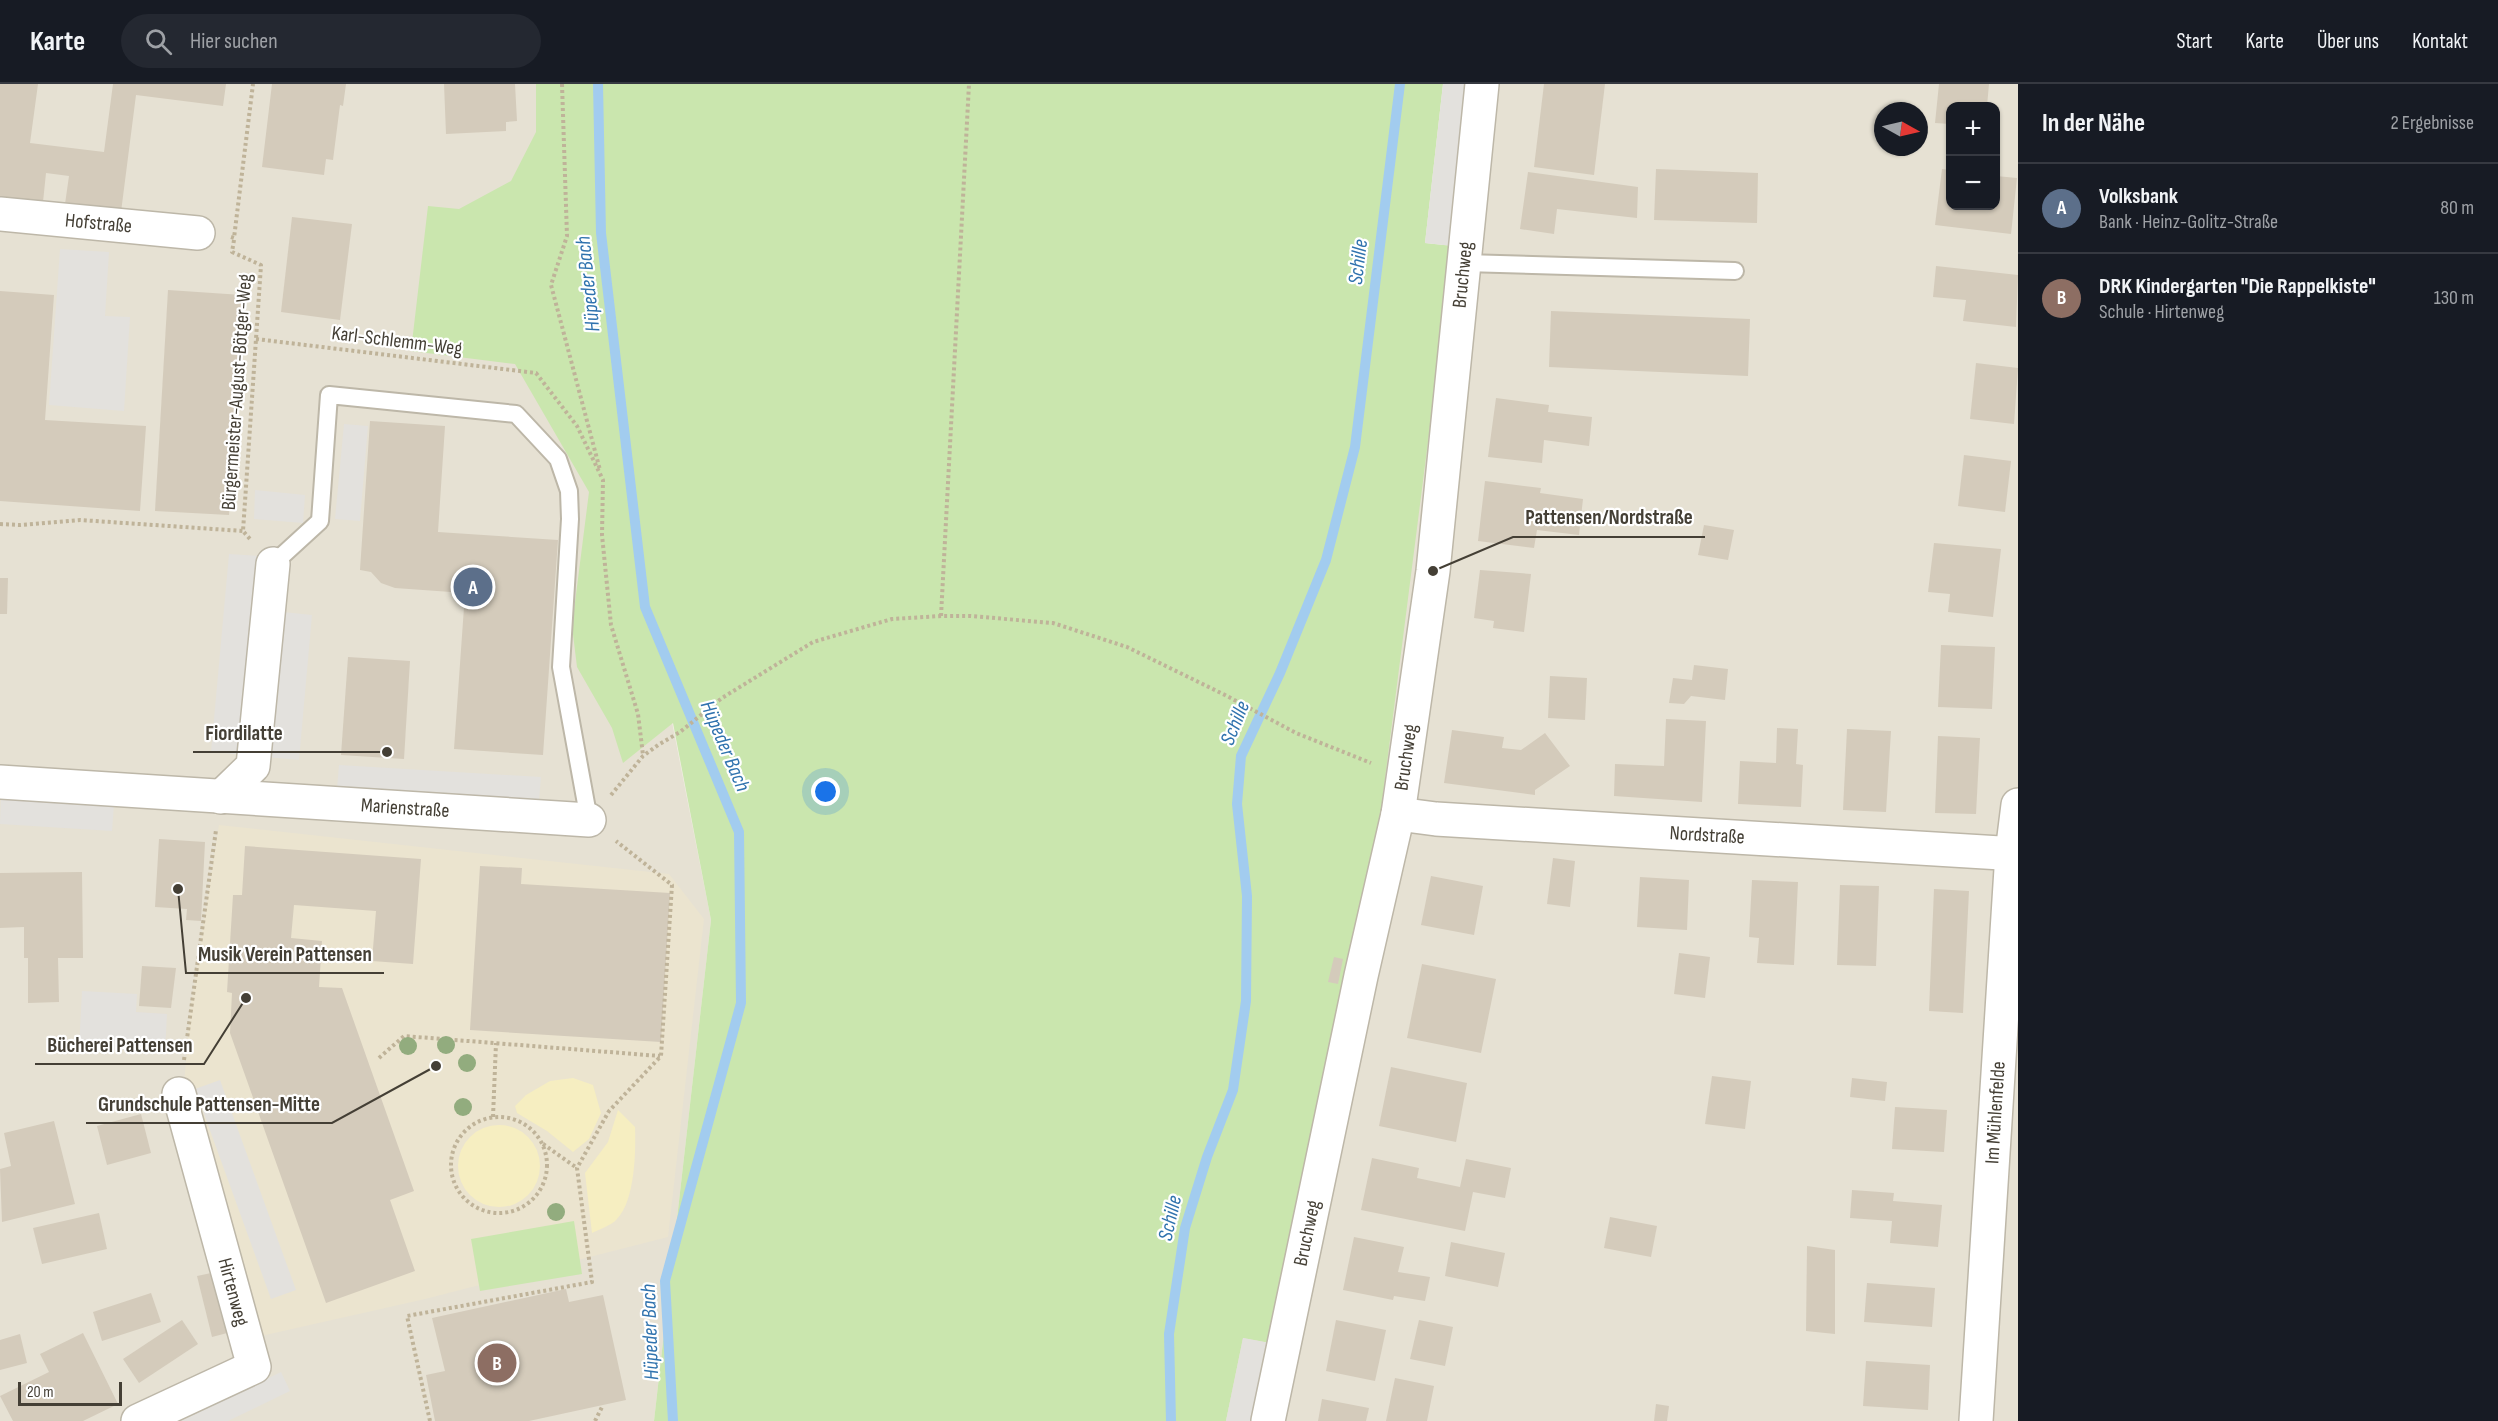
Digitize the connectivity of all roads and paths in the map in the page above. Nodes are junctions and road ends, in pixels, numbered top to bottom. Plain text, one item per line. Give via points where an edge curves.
1 (253, 84) edge
2 (562, 84) edge
3 (969, 84) edge
4 (1482, 84) edge
5 (0, 214) edge
6 (198, 233) joint
7 (234, 238) junction
8 (1465, 263) junction
9 (1735, 271) dead end
10 (256, 339) junction
11 (603, 480) junction
12 (0, 524) edge
13 (243, 531) junction
14 (273, 564) junction
15 (941, 616) junction
16 (643, 756) junction
17 (1404, 769) junction
18 (0, 782) edge
19 (221, 797) junction
20 (2018, 805) edge
21 (1398, 814) junction
22 (589, 820) junction
23 (2015, 854) edge
24 (496, 1043) junction
25 (661, 1056) junction
26 (379, 1058) dead end
27 (179, 1094) joint
28 (493, 1117) junction
29 (542, 1143) junction
30 (577, 1168) junction
31 (603, 1405) dead end
32 (138, 1421) edge
33 (430, 1421) edge
34 (595, 1421) edge
35 (1268, 1421) edge
36 (1976, 1421) edge

1 - 7 path
2 - 11 path via 567,236 551,285
3 - 15 path
4 - 8 street, Bruchweg
5 - 6 street, Hofstraße
6 - 7 path
7 - 10 path, Bürgermeister-August-Bötger-Weg via 232,252 261,265
8 - 9 lane
8 - 17 street, Bruchweg via 1433,571
10 - 11 path, Karl-Schlemm-Weg via 536,373 577,426
10 - 13 path, Bürgermeister-August-Bötger-Weg
11 - 16 path via 602,535 611,625 638,714
12 - 13 path, Bürgermeister-August-Bötger-Weg via 80,520
13 - 14 path, Bürgermeister-August-Bötger-Weg
14 - 19 street via 253,766
14 - 22 lane via 320,522 329,395 516,414 558,459 569,491 561,667
15 - 16 path via 892,619 813,642 722,698
15 - 17 path via 1053,623 1127,647 1296,733 1362,761
16 - 22 path
17 - 21 street, Bruchweg
18 - 19 street, Marienstraße
19 - 22 street, Marienstraße
19 - 27 path
20 - 23 street, Im Mühlenfelde
21 - 23 street, Nordstraße
21 - 35 street, Bruchweg
22 - 25 path via 672,885
23 - 36 street, Im Mühlenfelde
24 - 25 path
24 - 26 path via 404,1036
24 - 28 path
25 - 30 path via 609,1111
27 - 32 street, Hirtenweg via 254,1367
28 - 29 path via 522,1122
28 - 29 path via 466,1130 452,1156 457,1187 466,1200 480,1209 497,1213 513,1211 528,1203 546,1176
29 - 30 path
30 - 33 path via 592,1282 406,1316
31 - 34 path

